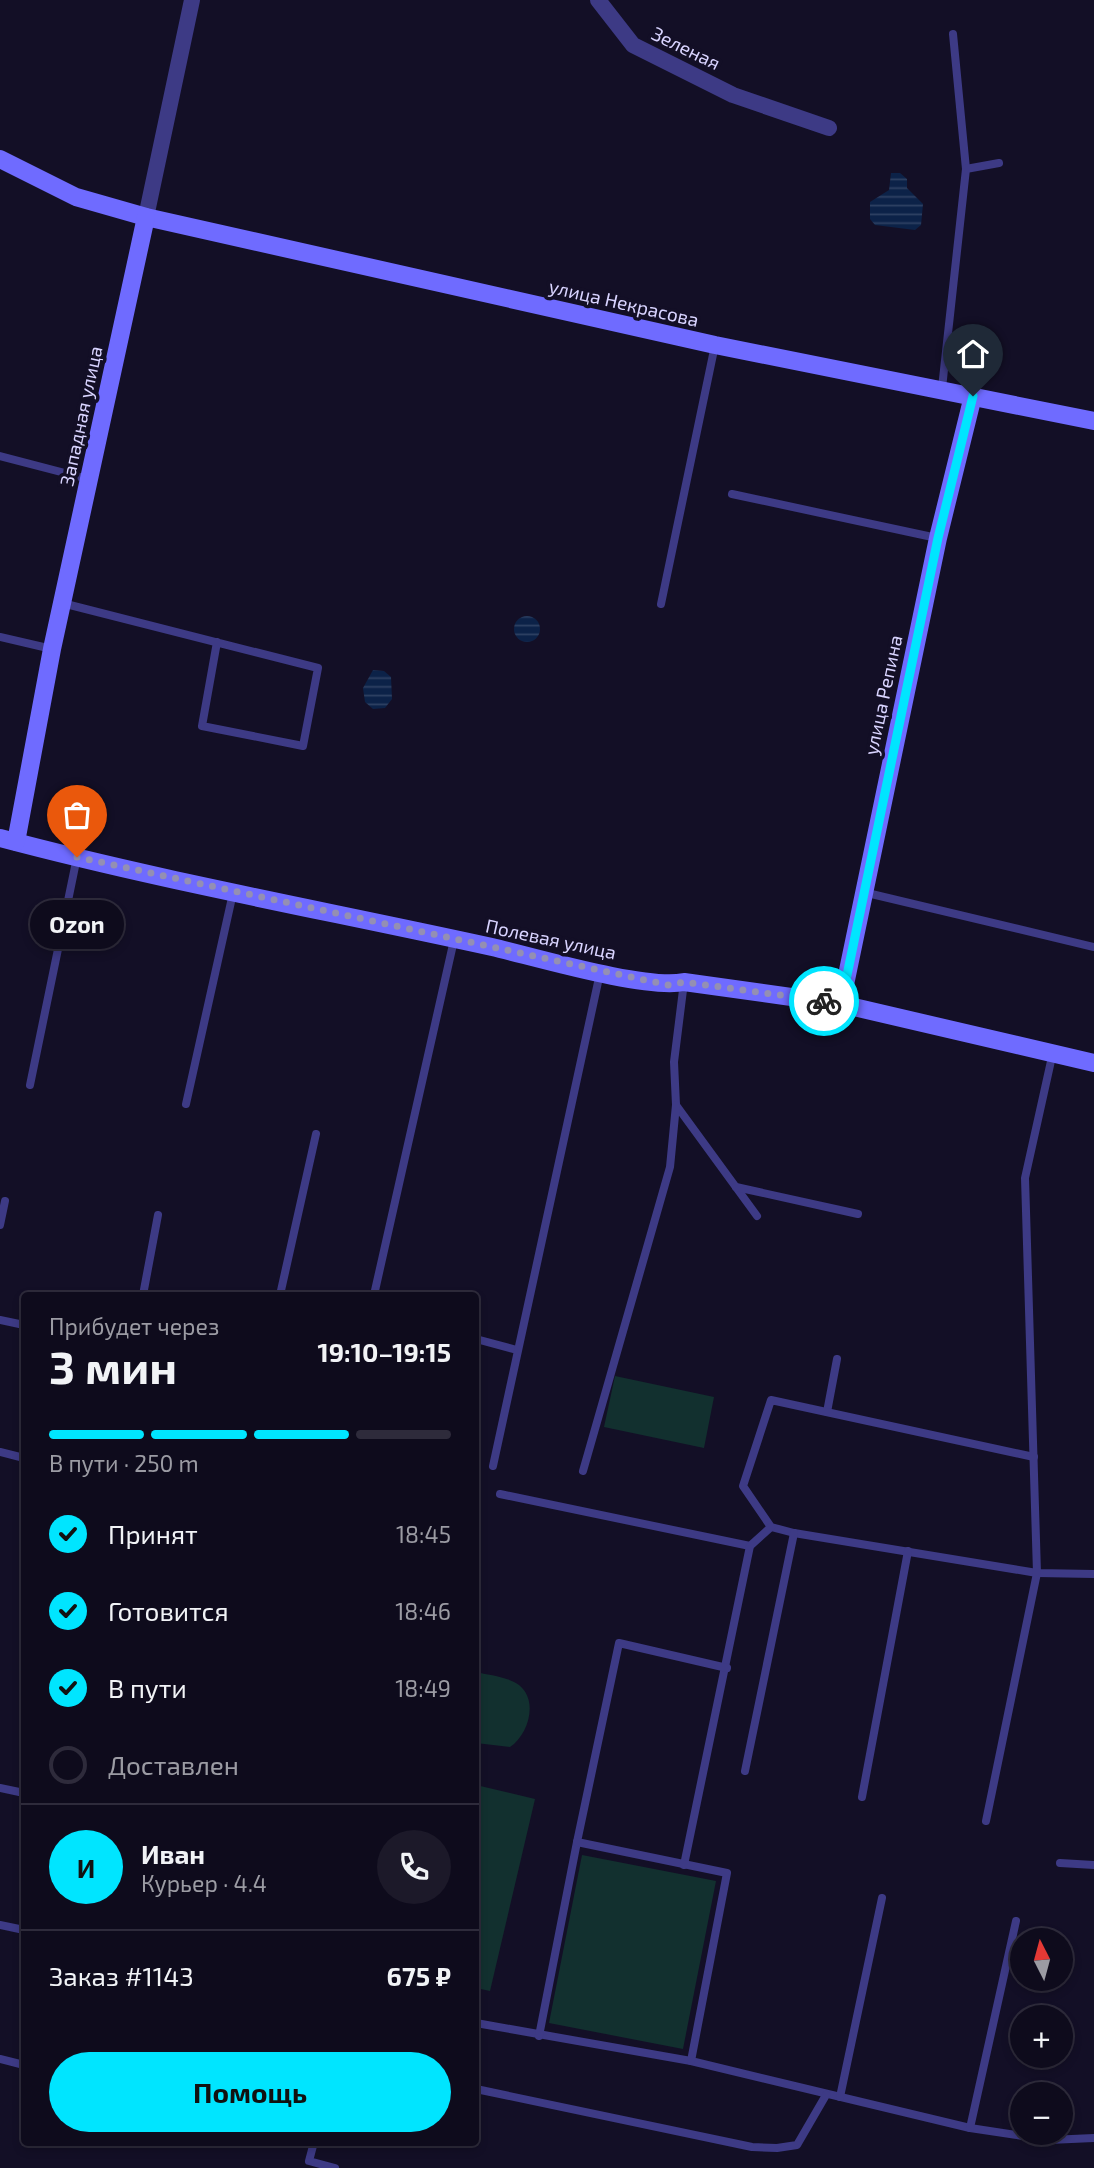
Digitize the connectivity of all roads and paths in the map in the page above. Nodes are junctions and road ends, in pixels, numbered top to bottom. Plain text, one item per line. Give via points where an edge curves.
1 (192, 0) edge
2 (598, 0) edge
3 (953, 34) dead end
4 (829, 128) dead end
5 (0, 159) edge
6 (999, 163) dead end
7 (966, 169) junction
8 (146, 217) junction
9 (715, 345) junction
10 (942, 388) junction
11 (973, 396) junction
12 (1094, 421) edge
13 (0, 456) edge
14 (89, 479) junction
15 (732, 494) dead end
16 (938, 538) junction
17 (62, 603) junction
18 (661, 604) dead end
19 (0, 637) edge
20 (217, 642) junction
21 (52, 649) junction
22 (8, 840) edge
23 (77, 857) junction
24 (863, 892) junction
25 (233, 893) junction
26 (454, 939) junction
27 (1094, 947) edge
28 (600, 971) junction
29 (684, 982) junction
30 (841, 1004) junction
31 (1053, 1052) junction
32 (1094, 1063) edge
33 (30, 1085) dead end
34 (186, 1104) dead end
35 (676, 1105) junction
36 (316, 1134) dead end
37 (736, 1187) junction
38 (5, 1201) dead end
39 (858, 1214) dead end
40 (158, 1215) dead end
41 (757, 1216) dead end
42 (0, 1225) edge
43 (144, 1292) edge
44 (281, 1292) edge
45 (375, 1292) edge
46 (0, 1320) edge
47 (21, 1324) edge
48 (479, 1340) edge
49 (516, 1350) junction
50 (837, 1359) dead end
51 (827, 1412) junction
52 (0, 1452) edge
53 (21, 1457) edge
54 (1034, 1457) junction
55 (493, 1466) dead end
56 (583, 1471) dead end
57 (500, 1494) dead end
58 (771, 1527) junction
59 (794, 1533) junction
60 (750, 1546) junction
61 (908, 1551) junction
62 (1037, 1573) junction
63 (1094, 1574) edge
64 (727, 1668) junction
65 (745, 1771) dead end
66 (0, 1788) edge
67 (21, 1792) edge
68 (862, 1797) dead end
69 (986, 1821) dead end
70 (577, 1842) junction
71 (1060, 1863) dead end
72 (684, 1864) junction
73 (1094, 1865) edge
74 (882, 1898) dead end
75 (1016, 1921) dead end
76 (0, 1925) edge
77 (21, 1929) edge
78 (479, 2024) edge
79 (539, 2036) junction
80 (0, 2059) edge
81 (691, 2062) junction
82 (21, 2064) edge
83 (479, 2090) edge
84 (826, 2095) junction
85 (840, 2097) junction
86 (970, 2128) junction
87 (1094, 2138) edge
88 (313, 2146) edge
89 (335, 2168) edge

1 - 8 street, Западная улица
2 - 4 street, Зеленая via 633,45 733,95
3 - 7 lane
5 - 8 street, улица Некрасова via 76,197
6 - 7 lane
7 - 10 lane
8 - 9 street, улица Некрасова
8 - 14 street, Западная улица
9 - 10 street, улица Некрасова
9 - 18 lane
10 - 11 street, улица Некрасова
11 - 12 street, улица Некрасова
11 - 16 street, улица Репина
13 - 14 lane
14 - 17 street, Западная улица
15 - 16 lane
16 - 24 street, улица Репина
17 - 20 lane
17 - 21 street, Западная улица
19 - 21 lane
20 - 20 lane via 318,668 303,746 202,726
21 - 22 street, Западная улица
22 - 23 street, Полевая улица
23 - 25 street, Полевая улица
23 - 33 lane
24 - 27 lane
24 - 30 street, улица Репина
25 - 26 street, Полевая улица
25 - 34 lane
26 - 28 street, Полевая улица
26 - 45 lane
28 - 29 street, Полевая улица via 668,985
28 - 49 lane
29 - 30 street, Полевая улица
29 - 35 lane via 674,1062
30 - 31 street, Полевая улица
31 - 32 street, Полевая улица
31 - 54 lane via 1025,1178
35 - 37 lane
35 - 56 lane via 670,1167
36 - 44 lane
37 - 39 lane
37 - 41 lane
38 - 42 lane
40 - 43 lane
46 - 47 lane
48 - 49 lane
49 - 55 lane
50 - 51 lane
51 - 54 lane
51 - 58 lane via 771,1400 743,1486
52 - 53 lane
54 - 62 lane
57 - 60 lane
58 - 59 lane
58 - 60 lane
59 - 61 lane
59 - 65 lane
60 - 64 lane
61 - 62 lane
61 - 68 lane
62 - 63 lane
62 - 69 lane
64 - 70 lane via 620,1643
64 - 72 lane
66 - 67 lane
70 - 72 lane
70 - 79 lane
71 - 73 lane
72 - 81 lane via 727,1873
74 - 85 lane
75 - 86 lane
76 - 77 lane
78 - 79 lane
79 - 81 lane
80 - 82 lane
81 - 84 lane
83 - 84 lane via 752,2147 777,2148 797,2144
84 - 85 lane
85 - 86 lane
86 - 87 lane via 1049,2140
88 - 89 lane via 309,2161

